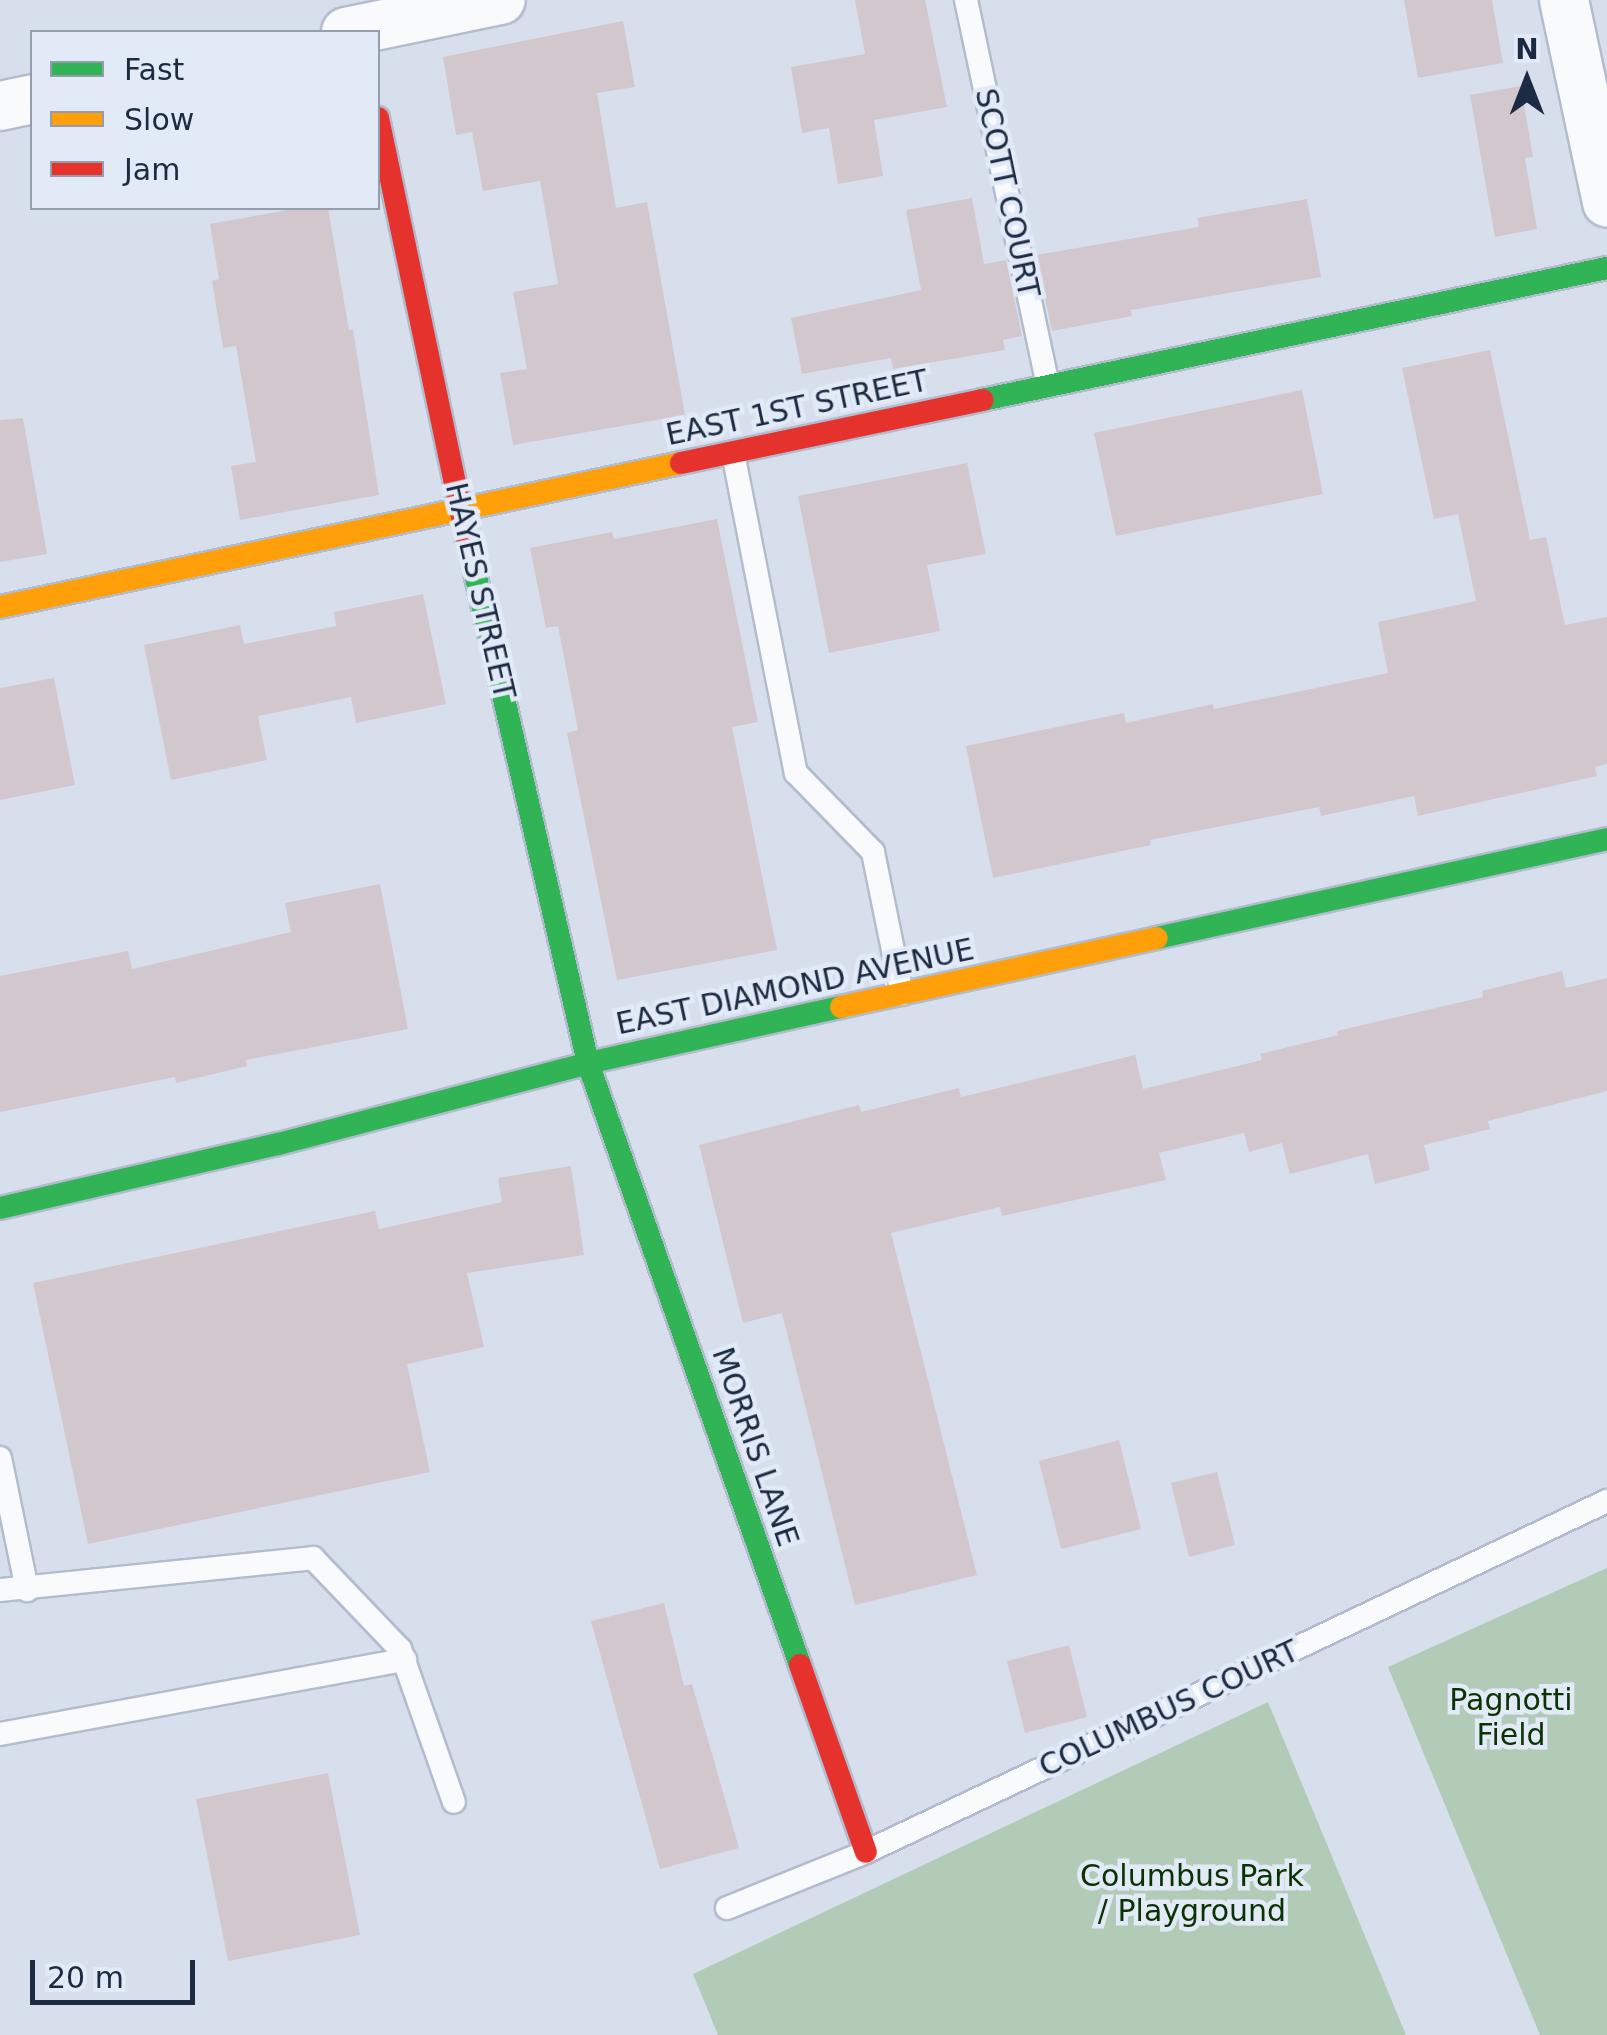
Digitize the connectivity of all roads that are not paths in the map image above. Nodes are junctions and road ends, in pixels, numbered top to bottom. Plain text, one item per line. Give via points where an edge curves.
1 (501, 0) edge
2 (966, 0) edge
3 (1564, 0) edge
4 (354, 24) edge
5 (30, 99) edge
6 (0, 106) edge
7 (380, 128) edge
8 (1607, 202) edge
9 (1607, 268) edge
10 (1048, 386) junction
11 (734, 452) junction
12 (460, 510) junction
13 (0, 607) edge
14 (1607, 840) edge
15 (902, 995) junction
16 (588, 1063) junction
17 (0, 1208) edge
18 (0, 1458) edge
19 (1607, 1501) edge
20 (0, 1590) edge
21 (27, 1590) junction
22 (405, 1660) junction
23 (0, 1734) edge
24 (454, 1802) dead end
25 (866, 1852) junction
26 (726, 1908) dead end

1 - 4 street
2 - 10 lane, SCOTT COURT
3 - 8 street
5 - 6 street
7 - 12 street, HAYES STREET
9 - 10 street, EAST 1ST STREET
10 - 11 street, EAST 1ST STREET
11 - 12 street, EAST 1ST STREET
11 - 15 lane via 796,773 873,852
12 - 13 street, EAST 1ST STREET
12 - 16 street, HAYES STREET
14 - 15 street, EAST DIAMOND AVENUE
15 - 16 street, EAST DIAMOND AVENUE
16 - 17 street, EAST DIAMOND AVENUE
16 - 25 street, MORRIS LANE
18 - 21 lane
19 - 25 lane, COLUMBUS COURT
20 - 21 lane
21 - 22 lane via 314,1558
22 - 23 lane
22 - 24 lane
25 - 26 lane, COLUMBUS COURT

